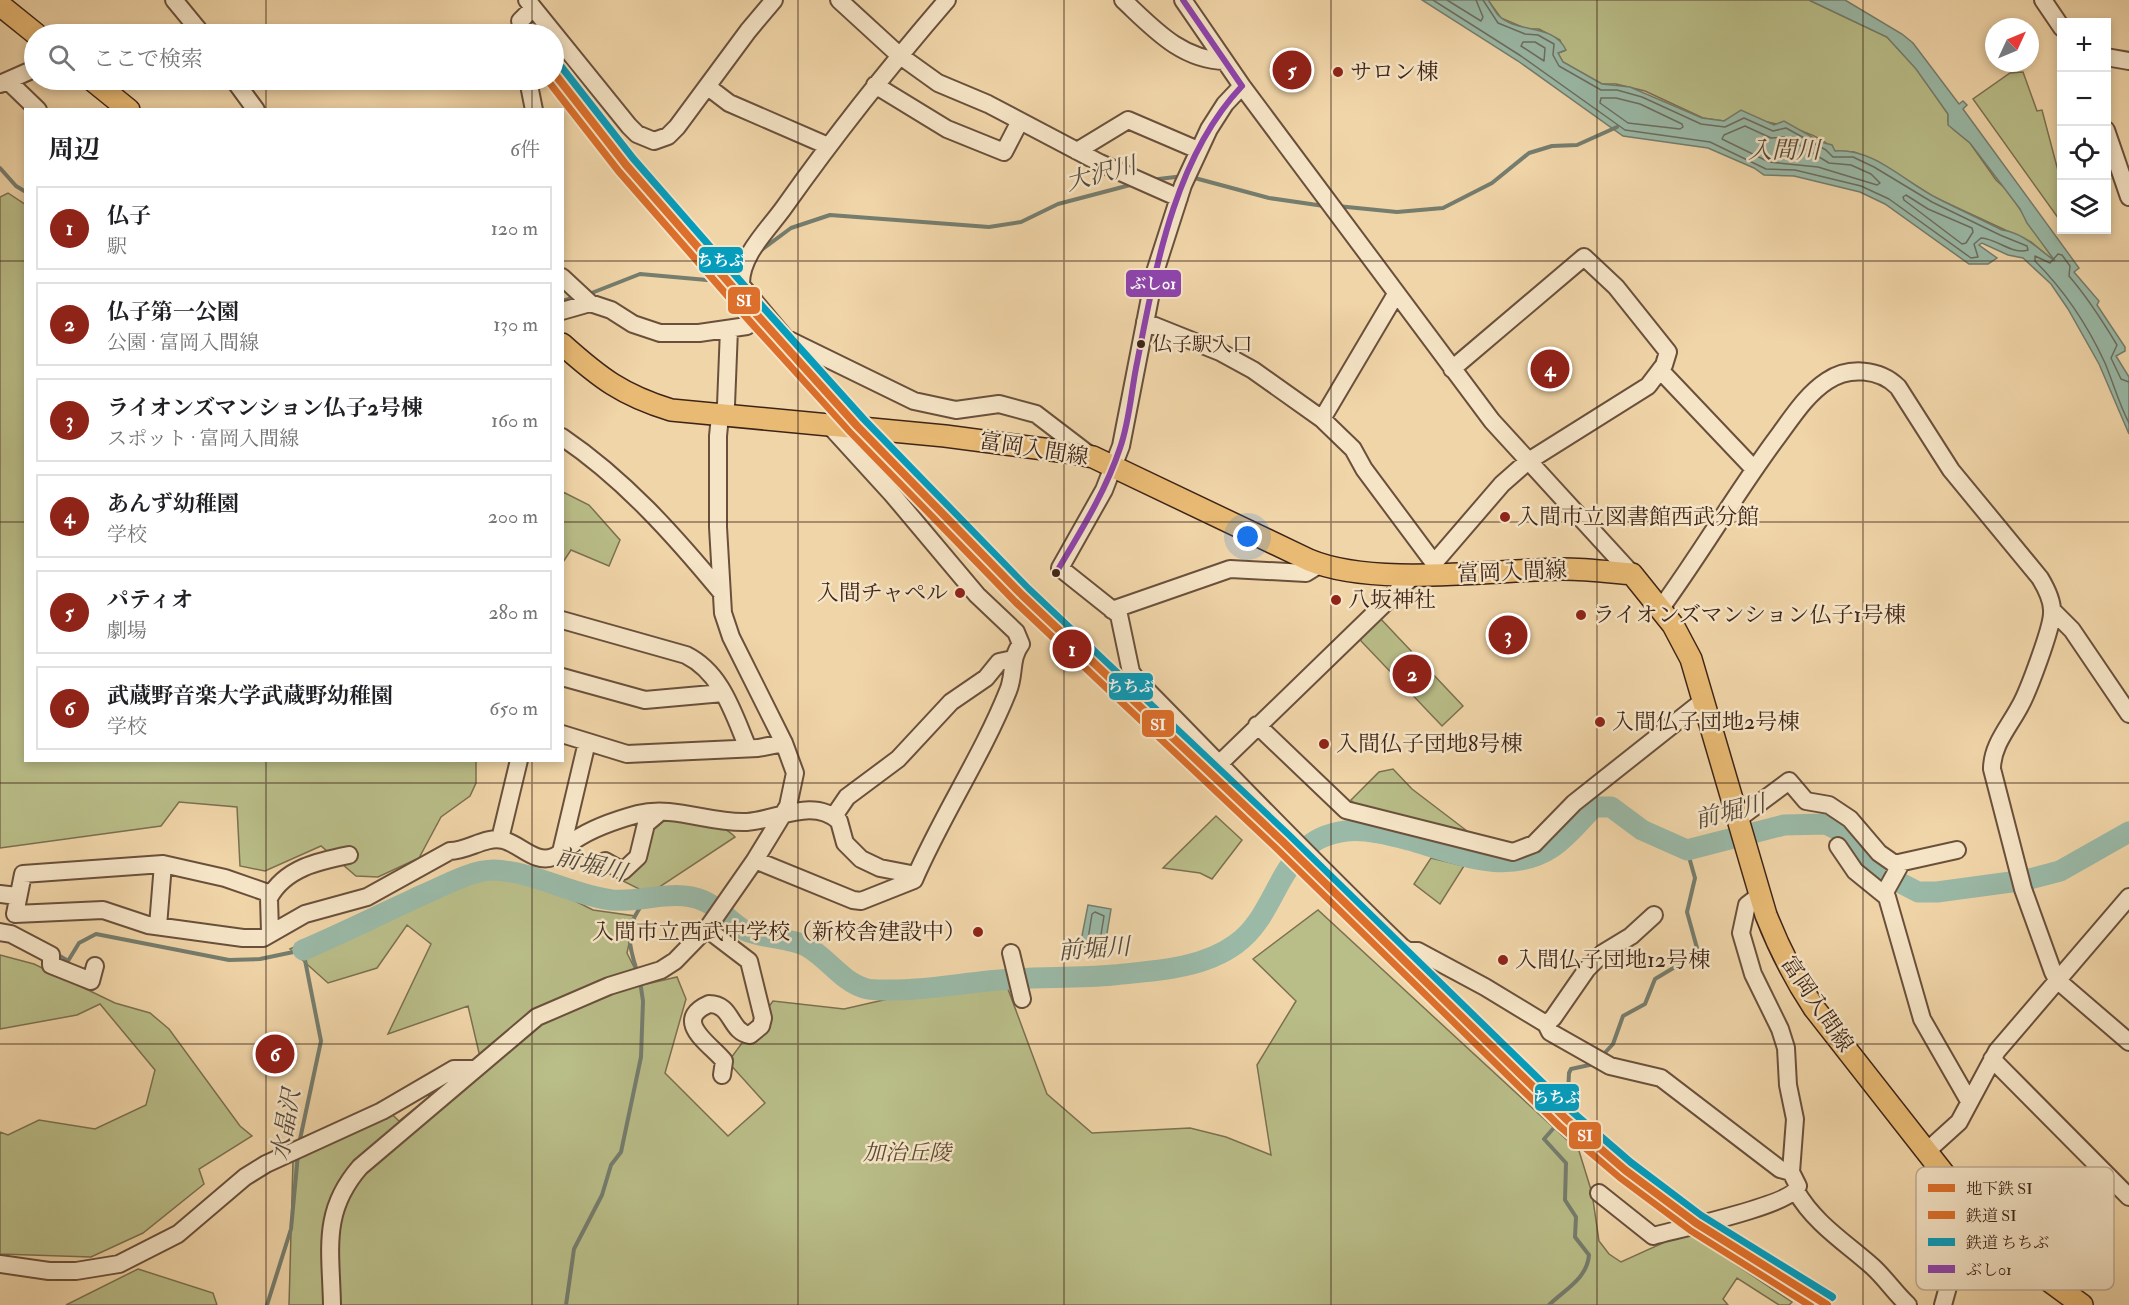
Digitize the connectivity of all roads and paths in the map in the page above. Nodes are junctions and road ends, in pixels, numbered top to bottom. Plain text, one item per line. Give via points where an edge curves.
1 (174, 0) edge
2 (774, 0) edge
3 (839, 0) edge
4 (948, 0) edge
5 (1122, 0) edge
6 (1183, 0) edge
7 (2043, 0) edge
8 (530, 4) edge
9 (0, 5) edge
10 (519, 21) dead end
11 (2057, 22) edge
12 (24, 24) edge
13 (194, 24) edge
14 (546, 24) edge
15 (564, 46) edge
16 (899, 55) junction
17 (2111, 58) edge
18 (1225, 61) junction
19 (2129, 61) edge
20 (24, 73) edge
21 (4, 82) edge
22 (875, 85) junction
23 (1242, 86) junction
24 (708, 87) junction
25 (104, 90) edge
26 (241, 90) edge
27 (530, 90) edge
28 (36, 108) edge
29 (127, 108) edge
30 (255, 108) edge
31 (534, 108) edge
32 (1020, 121) junction
33 (2111, 144) edge
34 (828, 146) junction
35 (1077, 151) junction
36 (1195, 157) junction
37 (1181, 191) junction
38 (2129, 196) edge
39 (564, 279) edge
40 (1396, 294) junction
41 (587, 299) junction
42 (564, 310) edge
43 (763, 312) junction
44 (1145, 322) junction
45 (729, 329) junction
46 (564, 346) edge
47 (1452, 369) junction
48 (1660, 370) junction
49 (720, 416) junction
50 (1322, 419) junction
51 (830, 426) junction
52 (564, 438) edge
53 (1093, 458) junction
54 (1527, 462) junction
55 (1114, 468) junction
56 (1754, 469) junction
57 (1319, 565) junction
58 (1436, 568) junction
59 (1414, 574) junction
60 (1632, 574) junction
61 (721, 592) junction
62 (1661, 608) junction
63 (1112, 610) junction
64 (2053, 611) junction
65 (564, 621) edge
66 (1013, 659) junction
67 (564, 678) edge
68 (723, 693) junction
69 (1704, 700) junction
70 (2129, 714) edge
71 (1257, 725) junction
72 (564, 735) edge
73 (587, 742) junction
74 (784, 743) junction
75 (748, 748) junction
76 (519, 762) edge
77 (1218, 765) junction
78 (658, 813) junction
79 (784, 814) junction
80 (834, 816) junction
81 (1742, 830) junction
82 (500, 839) junction
83 (1838, 846) dead end
84 (1957, 850) dead end
85 (561, 852) junction
86 (349, 855) dead end
87 (755, 860) junction
88 (605, 861) dead end
89 (162, 864) junction
90 (916, 875) junction
91 (1890, 880) junction
92 (0, 894) edge
93 (271, 894) junction
94 (1761, 895) junction
95 (17, 896) junction
96 (2129, 897) edge
97 (1654, 915) dead end
98 (10, 926) edge
99 (158, 926) junction
100 (708, 927) junction
101 (270, 932) junction
102 (1011, 953) dead end
103 (95, 966) dead end
104 (2057, 980) junction
105 (1022, 999) dead end
106 (1546, 1024) junction
107 (2129, 1042) edge
108 (1992, 1059) junction
109 (474, 1069) junction
110 (722, 1075) dead end
111 (1969, 1101) junction
112 (1927, 1152) junction
113 (1939, 1167) edge
114 (2099, 1167) edge
115 (1791, 1172) junction
116 (2114, 1182) edge
117 (1797, 1191) junction
118 (1599, 1193) dead end
119 (2129, 1197) edge
120 (0, 1264) edge
121 (1947, 1290) edge
122 (2062, 1290) edge
123 (332, 1305) edge
124 (1908, 1305) edge
125 (1943, 1305) edge
126 (2082, 1305) edge

1 - 13 street
2 - 24 street
3 - 16 street
4 - 16 street
5 - 18 street via 1172,45 1207,60
6 - 18 street
7 - 11 street
8 - 10 street
8 - 14 street
9 - 12 main road
15 - 24 street via 629,126 645,139 654,141 668,136
16 - 22 street
16 - 32 street via 938,83
17 - 19 street
18 - 23 street
20 - 21 street
21 - 28 street
22 - 32 street via 947,129 1004,152
22 - 34 street
23 - 36 street via 1225,104
23 - 40 street
24 - 34 street via 729,103
25 - 29 main road
26 - 30 street
27 - 31 street
32 - 35 street
33 - 38 street
34 - 43 street via 751,252 742,274 741,285
35 - 36 street via 1128,120
35 - 37 street
36 - 37 street
37 - 44 street via 1158,263
39 - 41 street
40 - 47 street
40 - 50 street
41 - 42 street
41 - 45 street via 633,324 660,333
43 - 45 street via 747,326
43 - 53 street via 785,338 914,401 956,410 999,404 1036,414
44 - 50 street via 1220,352 1253,370
44 - 55 street via 1128,422
45 - 49 street via 726,405
46 - 49 main road, 富岡入間線 via 600,378 631,396 671,410
47 - 48 street via 1584,257 1616,287 1668,352
47 - 54 street
48 - 54 street via 1648,386
48 - 56 street
49 - 51 main road, 富岡入間線
49 - 61 street
50 - 58 street via 1353,449
51 - 53 main road, 富岡入間線 via 945,436
51 - 66 street via 977,595 1016,632 1021,644
52 - 61 street via 599,464 662,524
53 - 55 main road, 富岡入間線
54 - 58 street via 1502,484
54 - 60 street
55 - 57 main road, 富岡入間線
55 - 63 street via 1060,568
56 - 62 street
56 - 64 street via 1804,402 1827,381 1844,373 1887,376 1951,470 2040,578
57 - 59 main road, 富岡入間線
57 - 63 street via 1306,573 1230,569
58 - 59 main road, 富岡入間線
58 - 60 main road, 富岡入間線
59 - 71 street
60 - 62 main road, 富岡入間線
61 - 74 street via 731,637
62 - 69 main road, 富岡入間線 via 1691,659
63 - 77 street via 1119,615 1131,672
64 - 70 street via 2072,630
64 - 104 street via 2022,703 1992,754 1992,769 2021,881
65 - 68 street via 686,655 702,663 717,679
66 - 80 street via 999,662 986,678 951,702 898,759 847,797
66 - 90 street via 1009,690
67 - 68 street via 645,700
68 - 75 street
69 - 71 street via 1574,803 1534,844 1513,852 1346,810
69 - 81 main road, 富岡入間線
71 - 77 street
72 - 73 street
73 - 75 street via 627,754
73 - 85 street
74 - 75 street
74 - 79 street via 795,773
76 - 82 street
77 - 106 street via 1408,951 1418,951 1456,971
78 - 79 street via 726,822
78 - 85 street via 641,813 605,824
78 - 88 street via 646,824 638,857 623,871
79 - 80 street via 823,810
79 - 87 street
80 - 90 street via 842,826 845,843 861,859 880,868
81 - 91 street via 1789,781 1806,801 1829,805 1850,819 1879,853
81 - 94 main road, 富岡入間線
82 - 85 street via 539,859
82 - 101 street via 443,854 367,897 305,914
83 - 91 street via 1855,871
84 - 91 street
86 - 93 street via 307,865 286,878
87 - 90 street via 861,901 906,885
87 - 100 street
89 - 93 street via 225,878
89 - 95 street via 23,874
89 - 99 street
91 - 111 street via 1922,1019
92 - 95 street
93 - 101 street
94 - 112 main road, 富岡入間線 via 1779,948 1814,1008
94 - 115 street via 1747,905 1741,933 1753,974 1786,1048 1795,1119
95 - 98 street
96 - 104 street
97 - 106 street via 1587,969
98 - 99 street via 103,910
98 - 103 street via 51,955 51,965 91,981
99 - 101 street via 243,938 263,938
100 - 109 street via 675,961 537,1017
100 - 110 street via 749,961 763,1018 761,1026 750,1035 736,1028 720,1006 709,1004 700,1011 694,1021 696,1032 724,1061
102 - 105 street
104 - 107 street
104 - 108 street
106 - 115 street via 1550,1032 1598,1060 1661,1078 1780,1169
108 - 111 street
108 - 114 street
109 - 120 street via 454,1069 382,1111 245,1177 178,1234 119,1264 49,1271
109 - 123 street via 360,1167 339,1195 332,1215
111 - 112 street via 1959,1122
112 - 113 main road, 富岡入間線
115 - 117 street
116 - 119 street
117 - 118 street via 1763,1208 1653,1236
117 - 124 street via 1822,1224 1875,1269
121 - 125 street
122 - 126 main road, 富岡入間線

